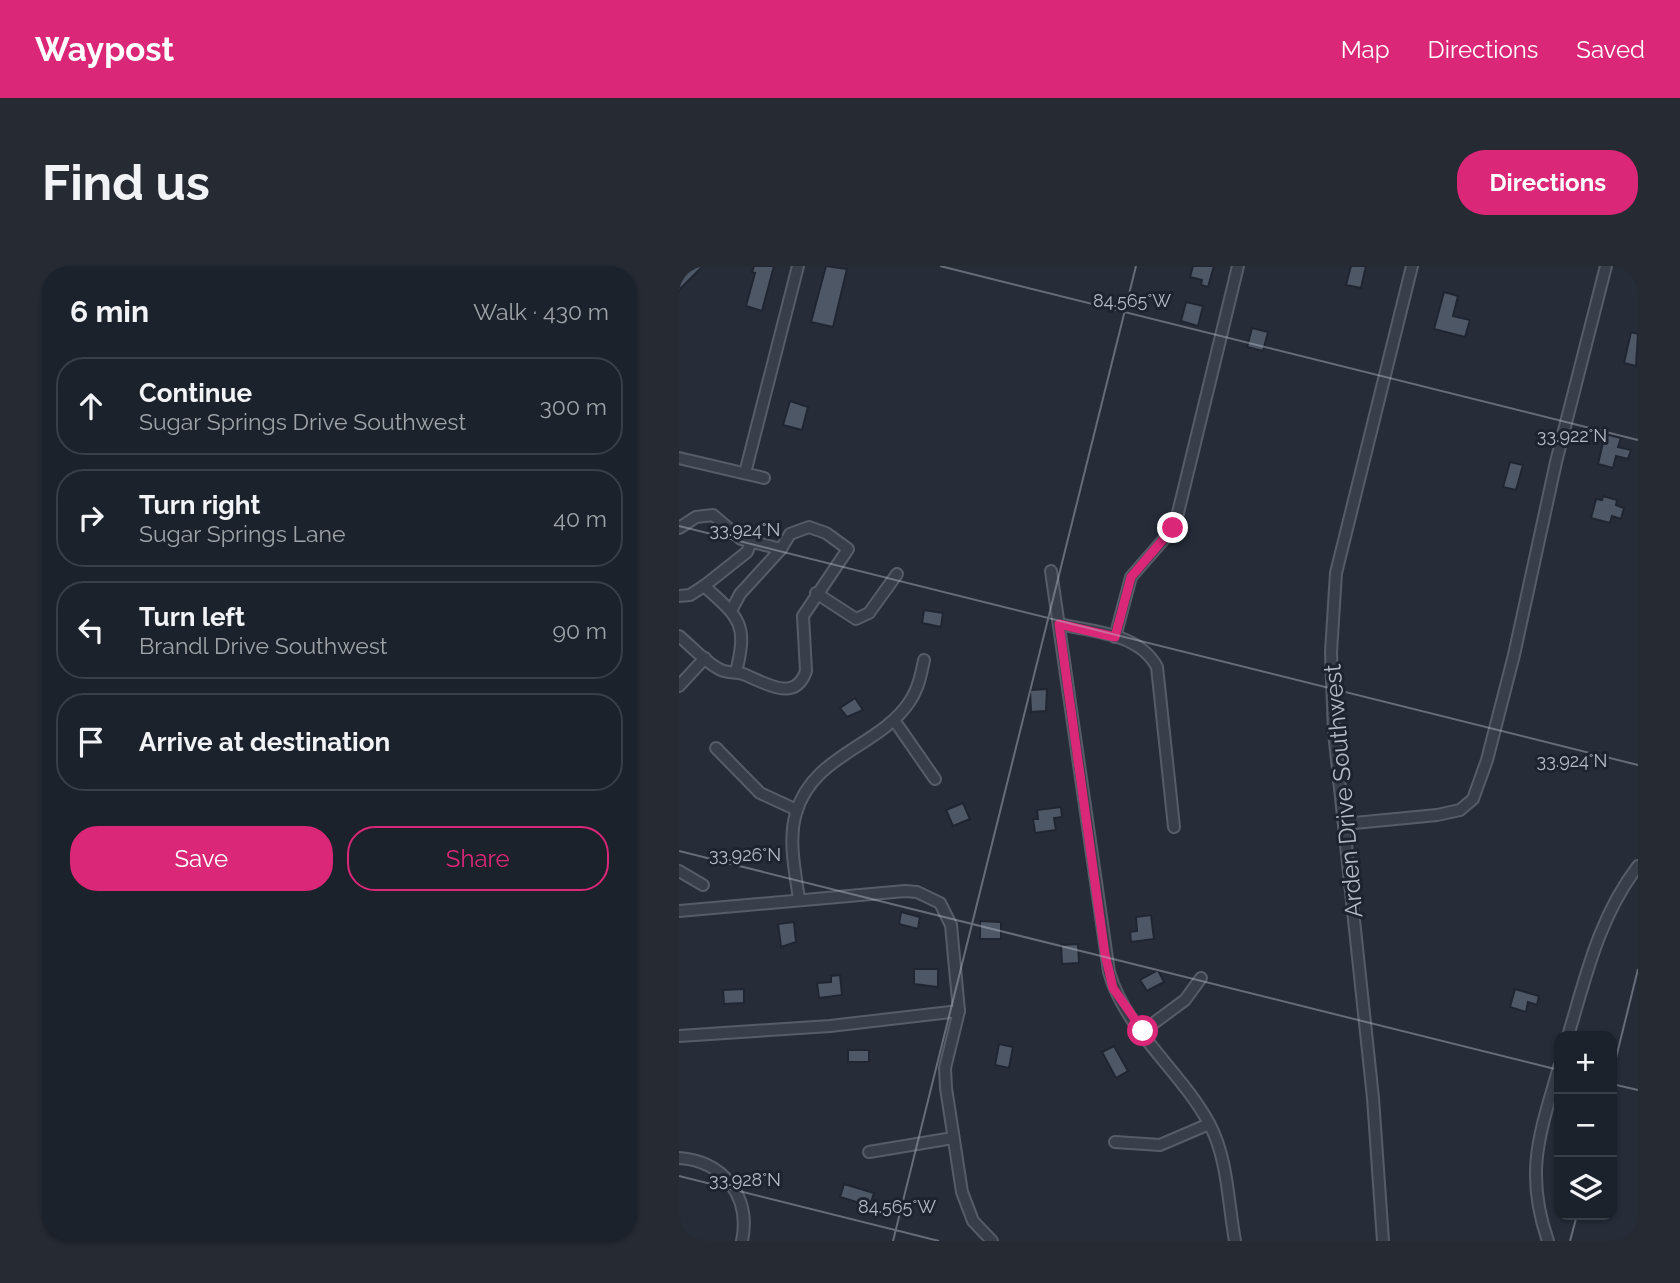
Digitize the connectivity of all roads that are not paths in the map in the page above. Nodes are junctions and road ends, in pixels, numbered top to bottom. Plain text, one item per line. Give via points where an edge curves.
1 (798, 266) edge
2 (1238, 266) edge
3 (1412, 266) edge
4 (1606, 266) edge
5 (679, 458) edge
6 (745, 473) junction
7 (764, 478) dead end
8 (679, 528) edge
9 (751, 542) junction
10 (781, 549) junction
11 (1051, 571) dead end
12 (897, 574) dead end
13 (704, 586) junction
14 (816, 593) junction
15 (679, 596) edge
16 (731, 611) junction
17 (1059, 624) junction
18 (679, 636) edge
19 (1115, 637) junction
20 (705, 657) junction
21 (924, 660) dead end
22 (736, 672) junction
23 (679, 686) edge
24 (894, 720) junction
25 (716, 748) dead end
26 (935, 779) dead end
27 (797, 810) junction
28 (1344, 824) junction
29 (1174, 827) dead end
30 (1638, 866) edge
31 (679, 871) edge
32 (703, 885) dead end
33 (799, 899) junction
34 (679, 911) edge
35 (1201, 978) dead end
36 (959, 1011) junction
37 (1143, 1031) junction
38 (1569, 1031) edge
39 (679, 1036) edge
40 (1554, 1085) edge
41 (1209, 1124) junction
42 (953, 1138) junction
43 (1115, 1142) dead end
44 (869, 1152) dead end
45 (679, 1158) edge
46 (741, 1241) edge
47 (992, 1241) edge
48 (1235, 1241) edge
49 (1383, 1241) edge
50 (1548, 1241) edge

1 - 6 street
2 - 19 street via 1177,517 1131,577
3 - 28 street, Arden Drive Southwest via 1336,573 1331,652
4 - 28 street via 1556,462 1514,655 1473,799 1460,810 1437,815
5 - 6 street
6 - 7 street
8 - 9 street via 696,517 713,515
9 - 10 street
9 - 13 street via 747,552
10 - 14 street via 790,534 809,527 848,549
10 - 16 street via 740,594
11 - 17 street
12 - 14 street via 869,613 856,619
13 - 15 street
13 - 16 street
14 - 22 street via 801,628 804,679 783,690
16 - 22 street via 744,640
17 - 19 street
17 - 37 street via 1105,954 1113,988
18 - 20 street
19 - 29 street via 1135,643 1149,653 1157,667
20 - 22 street via 721,670
20 - 23 street
21 - 24 street via 916,691
24 - 26 street
24 - 27 street via 827,765
25 - 27 street via 760,793
27 - 33 street via 793,843
28 - 49 street, Arden Drive Southwest
30 - 38 street via 1599,932
31 - 32 street
33 - 34 street
33 - 36 street via 917,892 940,903 951,925
35 - 37 street via 1185,1000
36 - 39 street
36 - 42 street via 944,1075
37 - 41 street
40 - 50 street via 1535,1165
41 - 43 street via 1160,1145
41 - 48 street via 1221,1155
42 - 44 street
42 - 47 street via 969,1214
45 - 46 street via 707,1164 731,1182 742,1207

